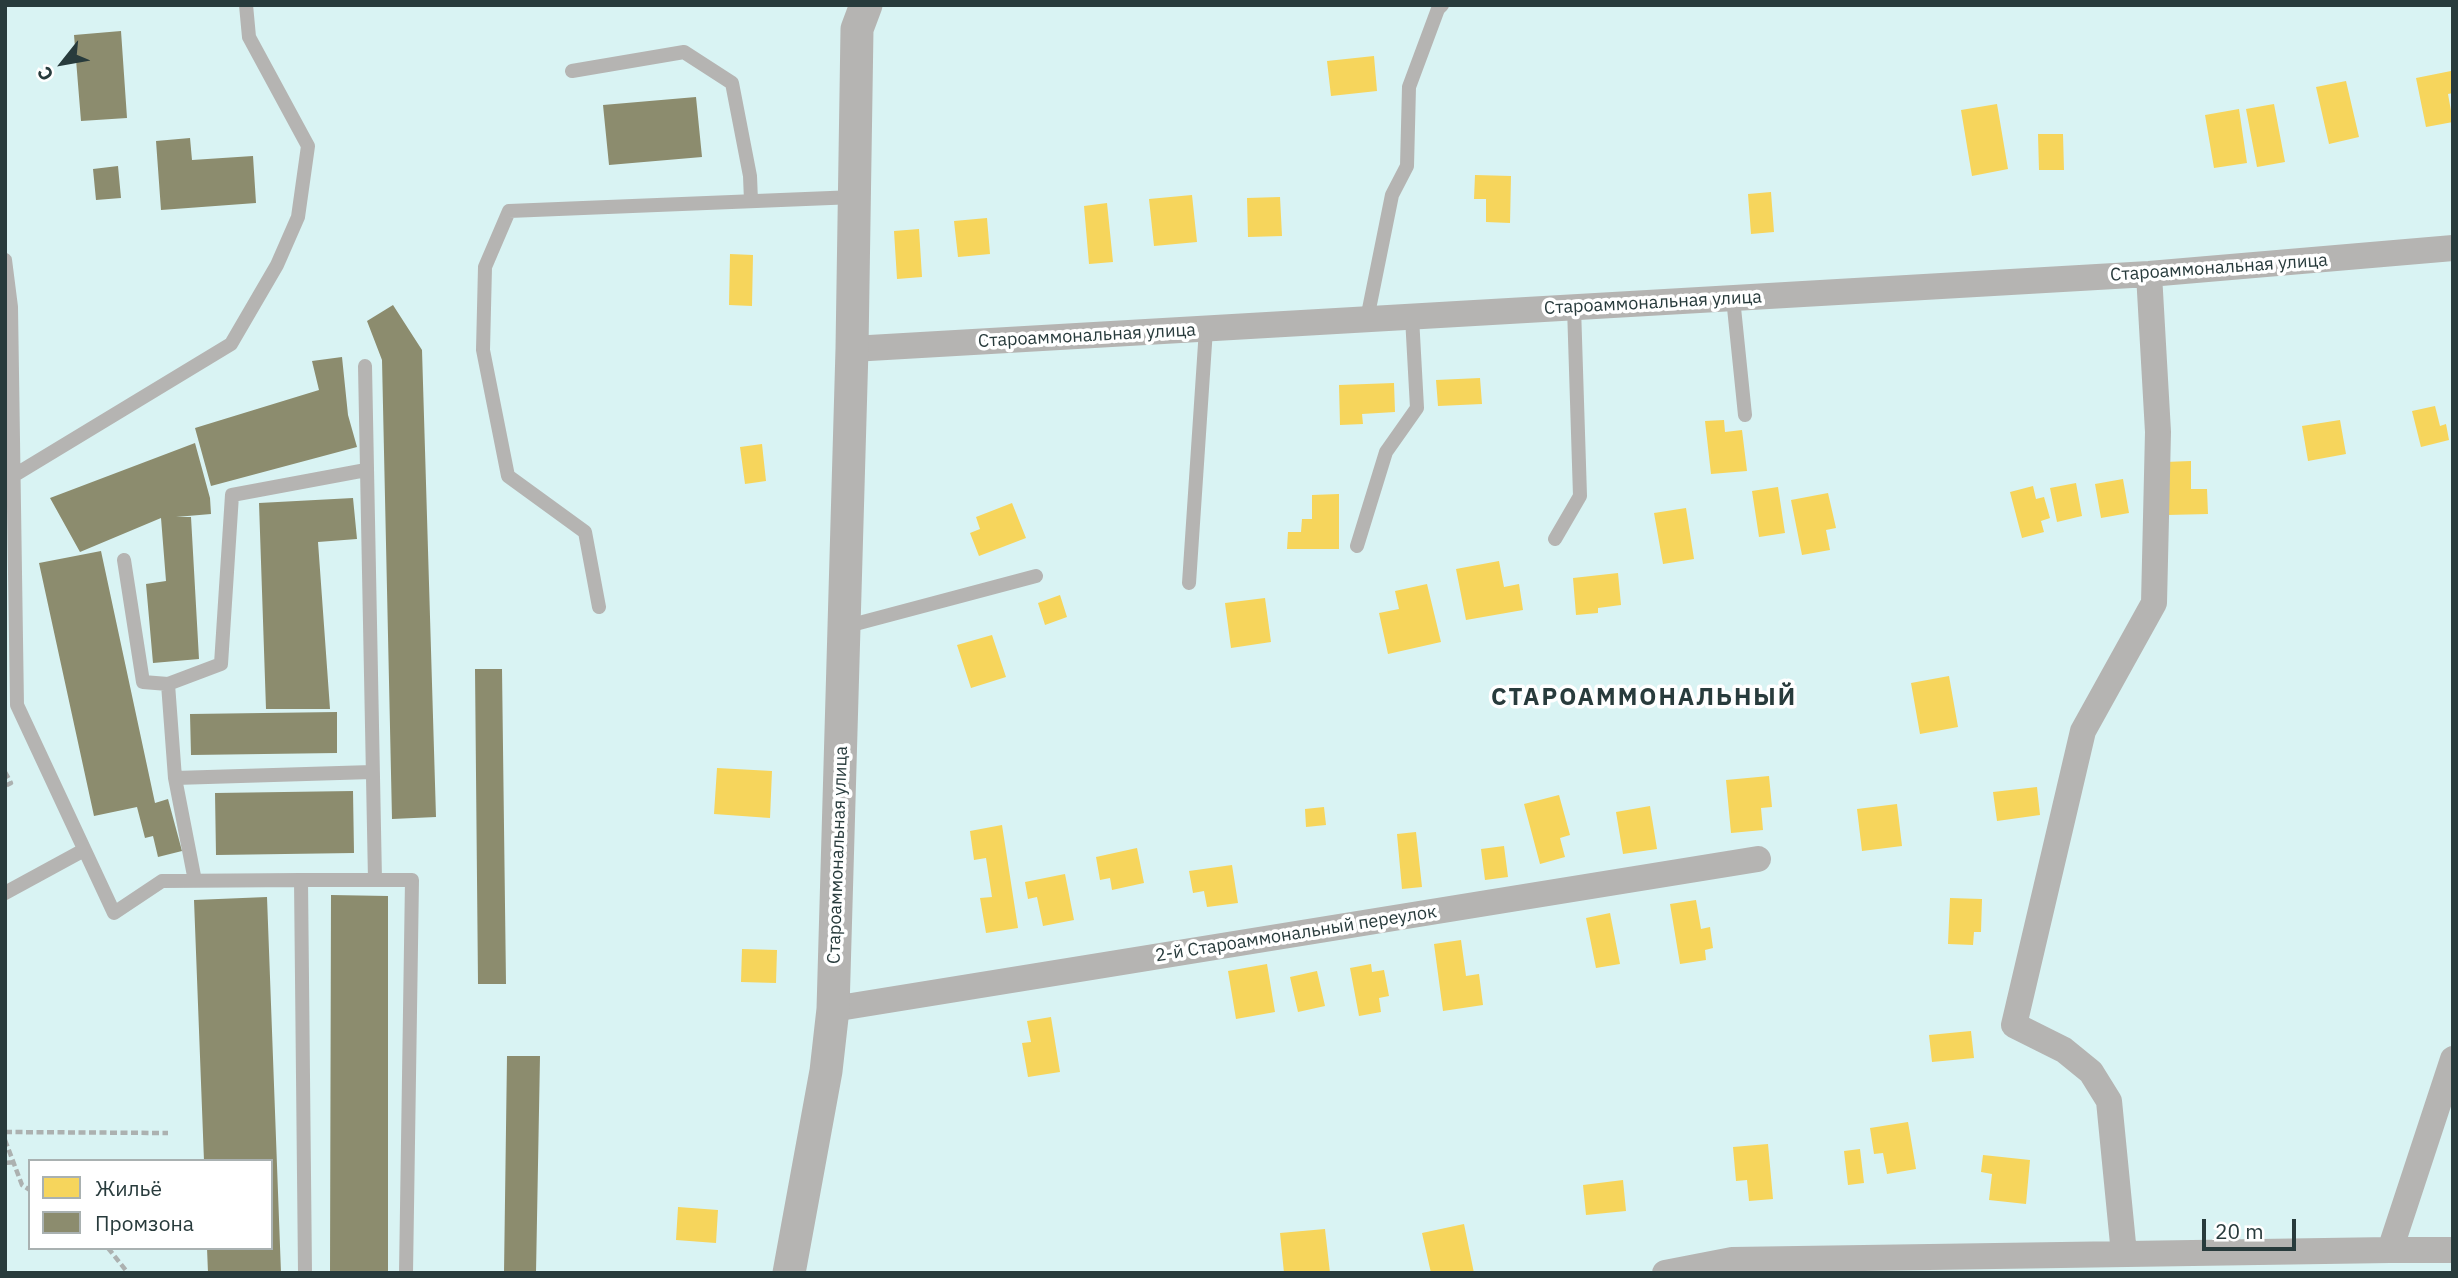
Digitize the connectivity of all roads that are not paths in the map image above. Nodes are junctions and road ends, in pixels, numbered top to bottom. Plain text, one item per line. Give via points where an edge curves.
1 (246, 5) edge
2 (866, 5) edge
3 (1442, 5) edge
4 (572, 71) dead end
5 (855, 197) junction
6 (751, 201) junction
7 (2453, 248) edge
8 (5, 260) edge
9 (2148, 274) junction
10 (1733, 298) junction
11 (1574, 307) junction
12 (1412, 317) junction
13 (1367, 319) junction
14 (1206, 329) junction
15 (852, 349) junction
16 (365, 366) dead end
17 (1745, 415) dead end
18 (366, 470) junction
19 (13, 477) junction
20 (1555, 540) dead end
21 (1357, 546) dead end
22 (124, 560) dead end
23 (1036, 576) dead end
24 (1189, 583) dead end
25 (599, 607) dead end
26 (844, 627) junction
27 (5, 677) edge
28 (168, 684) junction
29 (17, 705) junction
30 (372, 772) junction
31 (175, 778) junction
32 (84, 850) junction
33 (1758, 859) dead end
34 (301, 880) junction
35 (374, 880) junction
36 (195, 881) junction
37 (5, 893) edge
38 (833, 1009) junction
39 (2453, 1059) edge
40 (2390, 1250) junction
41 (2453, 1250) edge
42 (2124, 1264) edge
43 (305, 1273) edge
44 (406, 1273) edge
45 (789, 1273) edge
46 (1665, 1273) edge

1 - 19 lane via 249,37 307,146 298,218 277,265 231,344
2 - 5 street, Староаммональная улица via 857,29
3 - 13 lane via 1409,88 1407,166 1392,195
4 - 6 lane via 684,52 732,83
5 - 6 lane
5 - 15 street, Староаммональная улица
6 - 25 lane via 509,211 485,267 483,350 508,476 585,532
7 - 9 street, Староаммональная улица
8 - 19 lane via 11,307
9 - 10 street, Староаммональная улица
9 - 42 street via 2158,432 2154,603 2083,731 2014,1025 2064,1050 2091,1072 2109,1101
10 - 11 street, Староаммональная улица
10 - 17 lane
11 - 12 street, Староаммональная улица
11 - 20 lane via 1580,496
12 - 13 street, Староаммональная улица
12 - 21 lane via 1417,408 1386,452
13 - 14 street, Староаммональная улица
14 - 15 street, Староаммональная улица
14 - 24 lane
15 - 26 street, Староаммональная улица
16 - 18 lane
18 - 28 lane via 232,495 221,664
18 - 30 lane
19 - 29 lane
22 - 28 lane via 144,682
23 - 26 lane
26 - 38 street, Староаммональная улица
27 - 29 lane
28 - 31 lane
29 - 32 lane
30 - 31 lane
30 - 35 lane
31 - 36 lane
32 - 36 lane via 114,913 162,881
32 - 37 lane
33 - 38 street, 2-й Староаммональный переулок
34 - 35 lane
34 - 36 lane
34 - 43 lane
35 - 44 lane via 412,880
38 - 45 street, Староаммональная улица
39 - 40 street
40 - 41 street
40 - 42 street
42 - 46 street via 1732,1260

